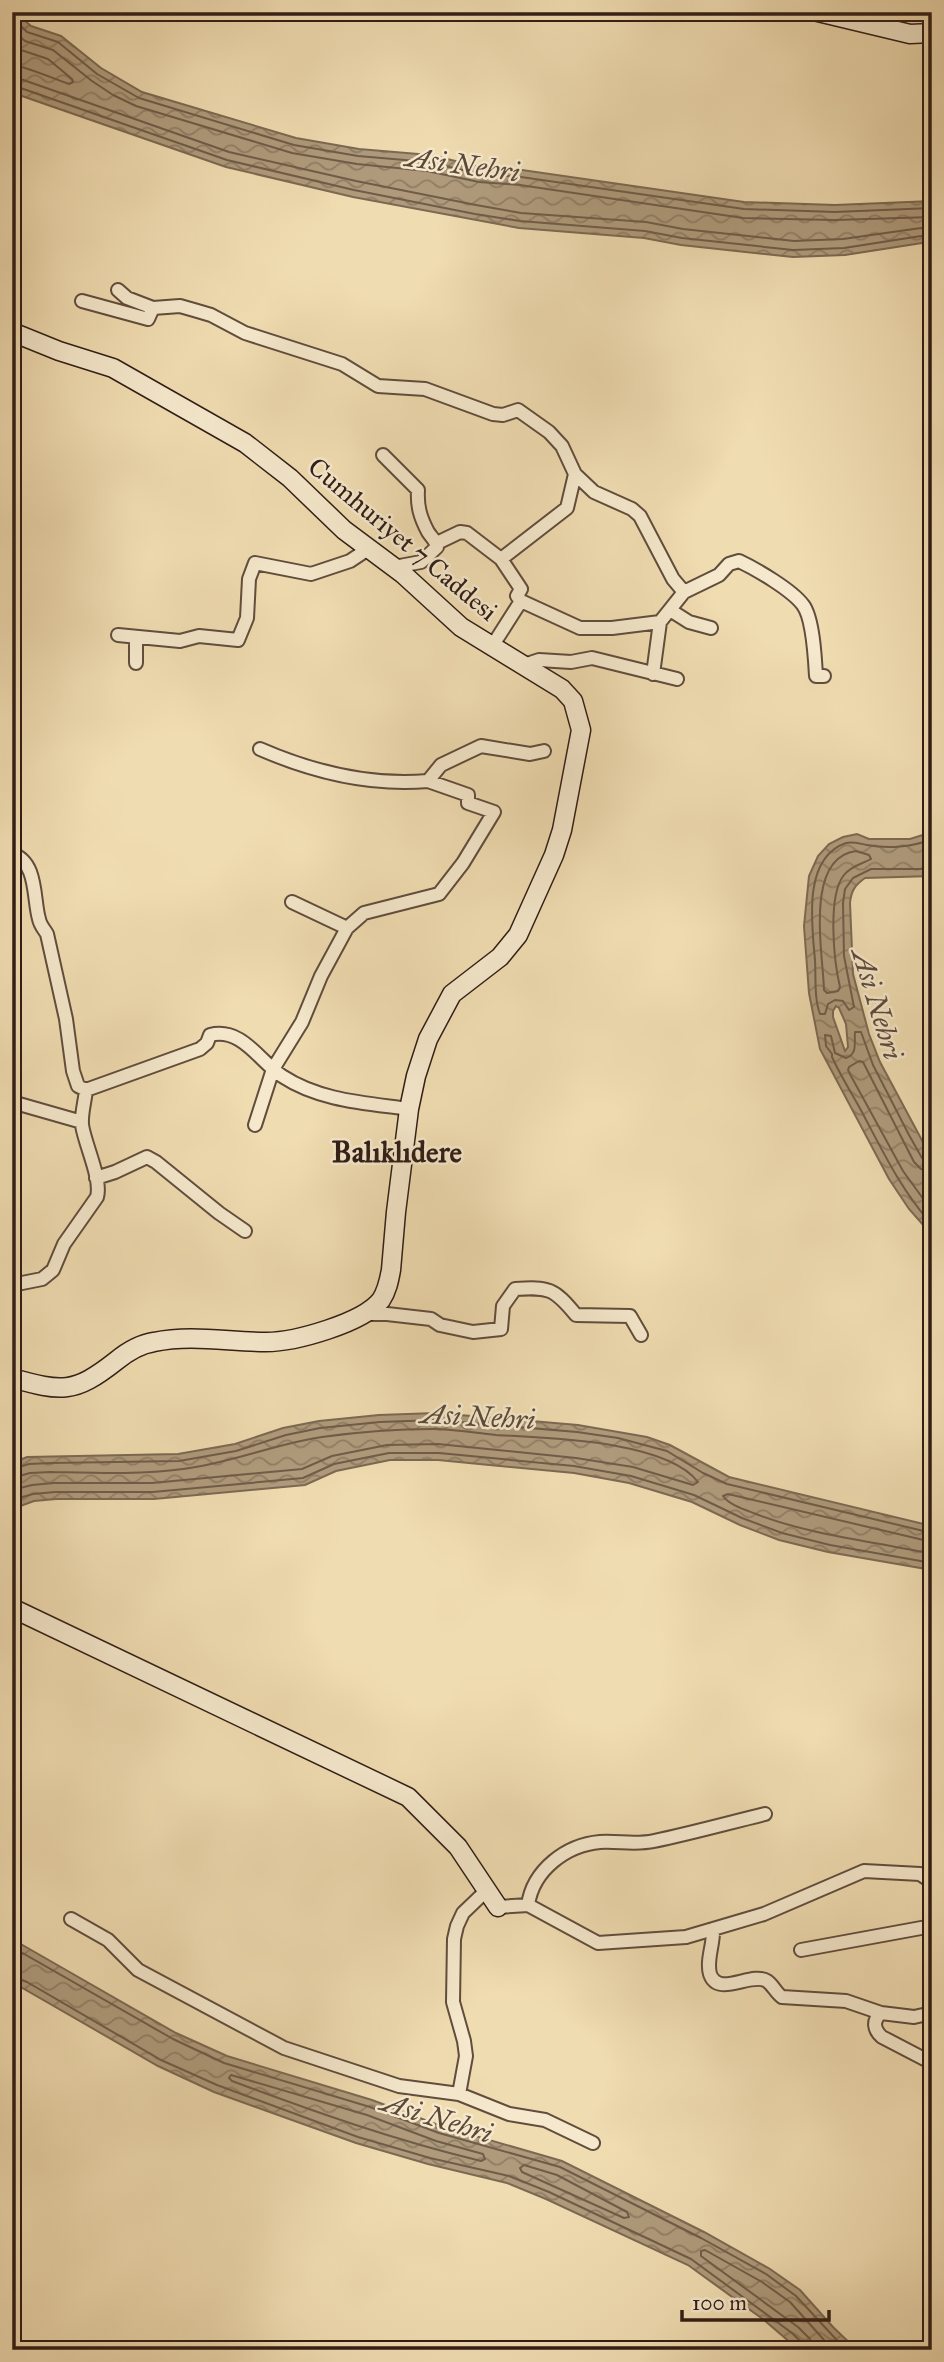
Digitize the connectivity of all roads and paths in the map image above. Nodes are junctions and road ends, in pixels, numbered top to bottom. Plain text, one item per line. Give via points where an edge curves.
1 (818, 12) edge
2 (932, 33) edge
3 (118, 290) dead end
4 (82, 301) dead end
5 (153, 308) junction
6 (13, 333) edge
7 (383, 455) dead end
8 (575, 474) junction
9 (437, 543) junction
10 (368, 549) junction
11 (501, 559) junction
12 (394, 567) junction
13 (684, 592) junction
14 (521, 601) junction
15 (670, 610) junction
16 (660, 622) junction
17 (711, 628) dead end
18 (118, 635) dead end
19 (136, 638) junction
20 (491, 648) junction
21 (136, 663) dead end
22 (524, 665) junction
23 (653, 674) junction
24 (824, 676) dead end
25 (677, 679) dead end
26 (260, 749) dead end
27 (544, 751) dead end
28 (428, 781) junction
29 (12, 855) edge
30 (292, 902) dead end
31 (347, 928) junction
32 (273, 1069) junction
33 (86, 1090) junction
34 (12, 1102) edge
35 (409, 1109) junction
36 (82, 1122) junction
37 (255, 1125) dead end
38 (96, 1178) junction
39 (245, 1231) dead end
40 (12, 1285) edge
41 (363, 1314) junction
42 (640, 1335) dead end
43 (12, 1377) edge
44 (12, 1608) edge
45 (765, 1814) dead end
46 (932, 1882) edge
47 (487, 1889) junction
48 (528, 1905) junction
49 (498, 1907) joint
50 (71, 1919) dead end
51 (932, 1926) edge
52 (713, 1929) junction
53 (801, 1950) dead end
54 (881, 2013) junction
55 (932, 2013) edge
56 (932, 2063) edge
57 (459, 2094) junction
58 (593, 2143) dead end

1 - 2 main road via 910,34
3 - 5 street
4 - 5 street via 148,319
5 - 8 street via 180,306 211,315 245,333 342,363 379,386 425,389 493,414 518,410 562,446
6 - 10 main road, Cumhuriyet 7 Caddesi via 113,368 244,443
7 - 9 street via 418,490 417,508
8 - 11 street via 567,508
8 - 13 street via 594,492 640,516
9 - 11 street via 467,533
9 - 12 street via 421,562
10 - 12 main road, Cumhuriyet 7 Caddesi
10 - 19 street via 350,561 311,574 255,563 249,579 247,618 238,640
11 - 14 street via 521,589 517,596
12 - 20 main road, Cumhuriyet 7 Caddesi
13 - 15 street
13 - 24 street via 719,575 729,564 739,561 755,568 804,606 814,642 816,676
14 - 16 street via 580,628
14 - 20 street
15 - 16 street
15 - 17 street
16 - 23 street
18 - 19 street
19 - 21 street
20 - 22 main road, Cumhuriyet 7 Caddesi
22 - 23 street via 592,658
22 - 35 main road, Cumhuriyet 7 Caddesi via 569,695 581,730 562,830 518,935 499,957 452,993 442,1010 428,1039
23 - 25 street
26 - 28 street via 368,780 392,784
27 - 28 street via 530,754 481,746 441,765
28 - 31 street via 468,795 468,803 494,812 439,894 364,914
29 - 33 street via 19,856 29,870 64,1007 74,1071 78,1086
30 - 31 street
31 - 32 street via 302,1022
32 - 33 street via 245,1043 217,1033 209,1035 200,1049
32 - 35 street via 330,1097
32 - 37 street
33 - 36 street
34 - 36 street
35 - 41 main road, Cumhuriyet 7 Caddesi via 389,1283 381,1300
36 - 38 street
38 - 39 street via 146,1157
38 - 40 street via 97,1197 64,1244 53,1270 42,1279
41 - 42 street via 431,1319 473,1332 501,1329 503,1307 515,1289 543,1288 561,1297 576,1315 630,1316
41 - 43 main road, Cumhuriyet 7 Caddesi via 281,1341 189,1338 151,1342 90,1380 70,1387 43,1386
44 - 47 main road via 408,1797 458,1847
45 - 48 street via 641,1844 604,1842 579,1847 537,1878
46 - 52 street via 920,1874 864,1871 764,1914
47 - 49 main road
47 - 57 street via 463,1913 454,1939 453,2002 466,2056
48 - 49 street
48 - 52 street via 598,1943 686,1937
50 - 57 street via 108,1940 138,1970 284,2048 399,2087
51 - 53 street
52 - 54 street via 710,1972 718,1983 760,1979 782,1997 846,2001
54 - 55 street via 914,2017
54 - 56 street via 874,2025 877,2032
57 - 58 street via 509,2115 554,2123

